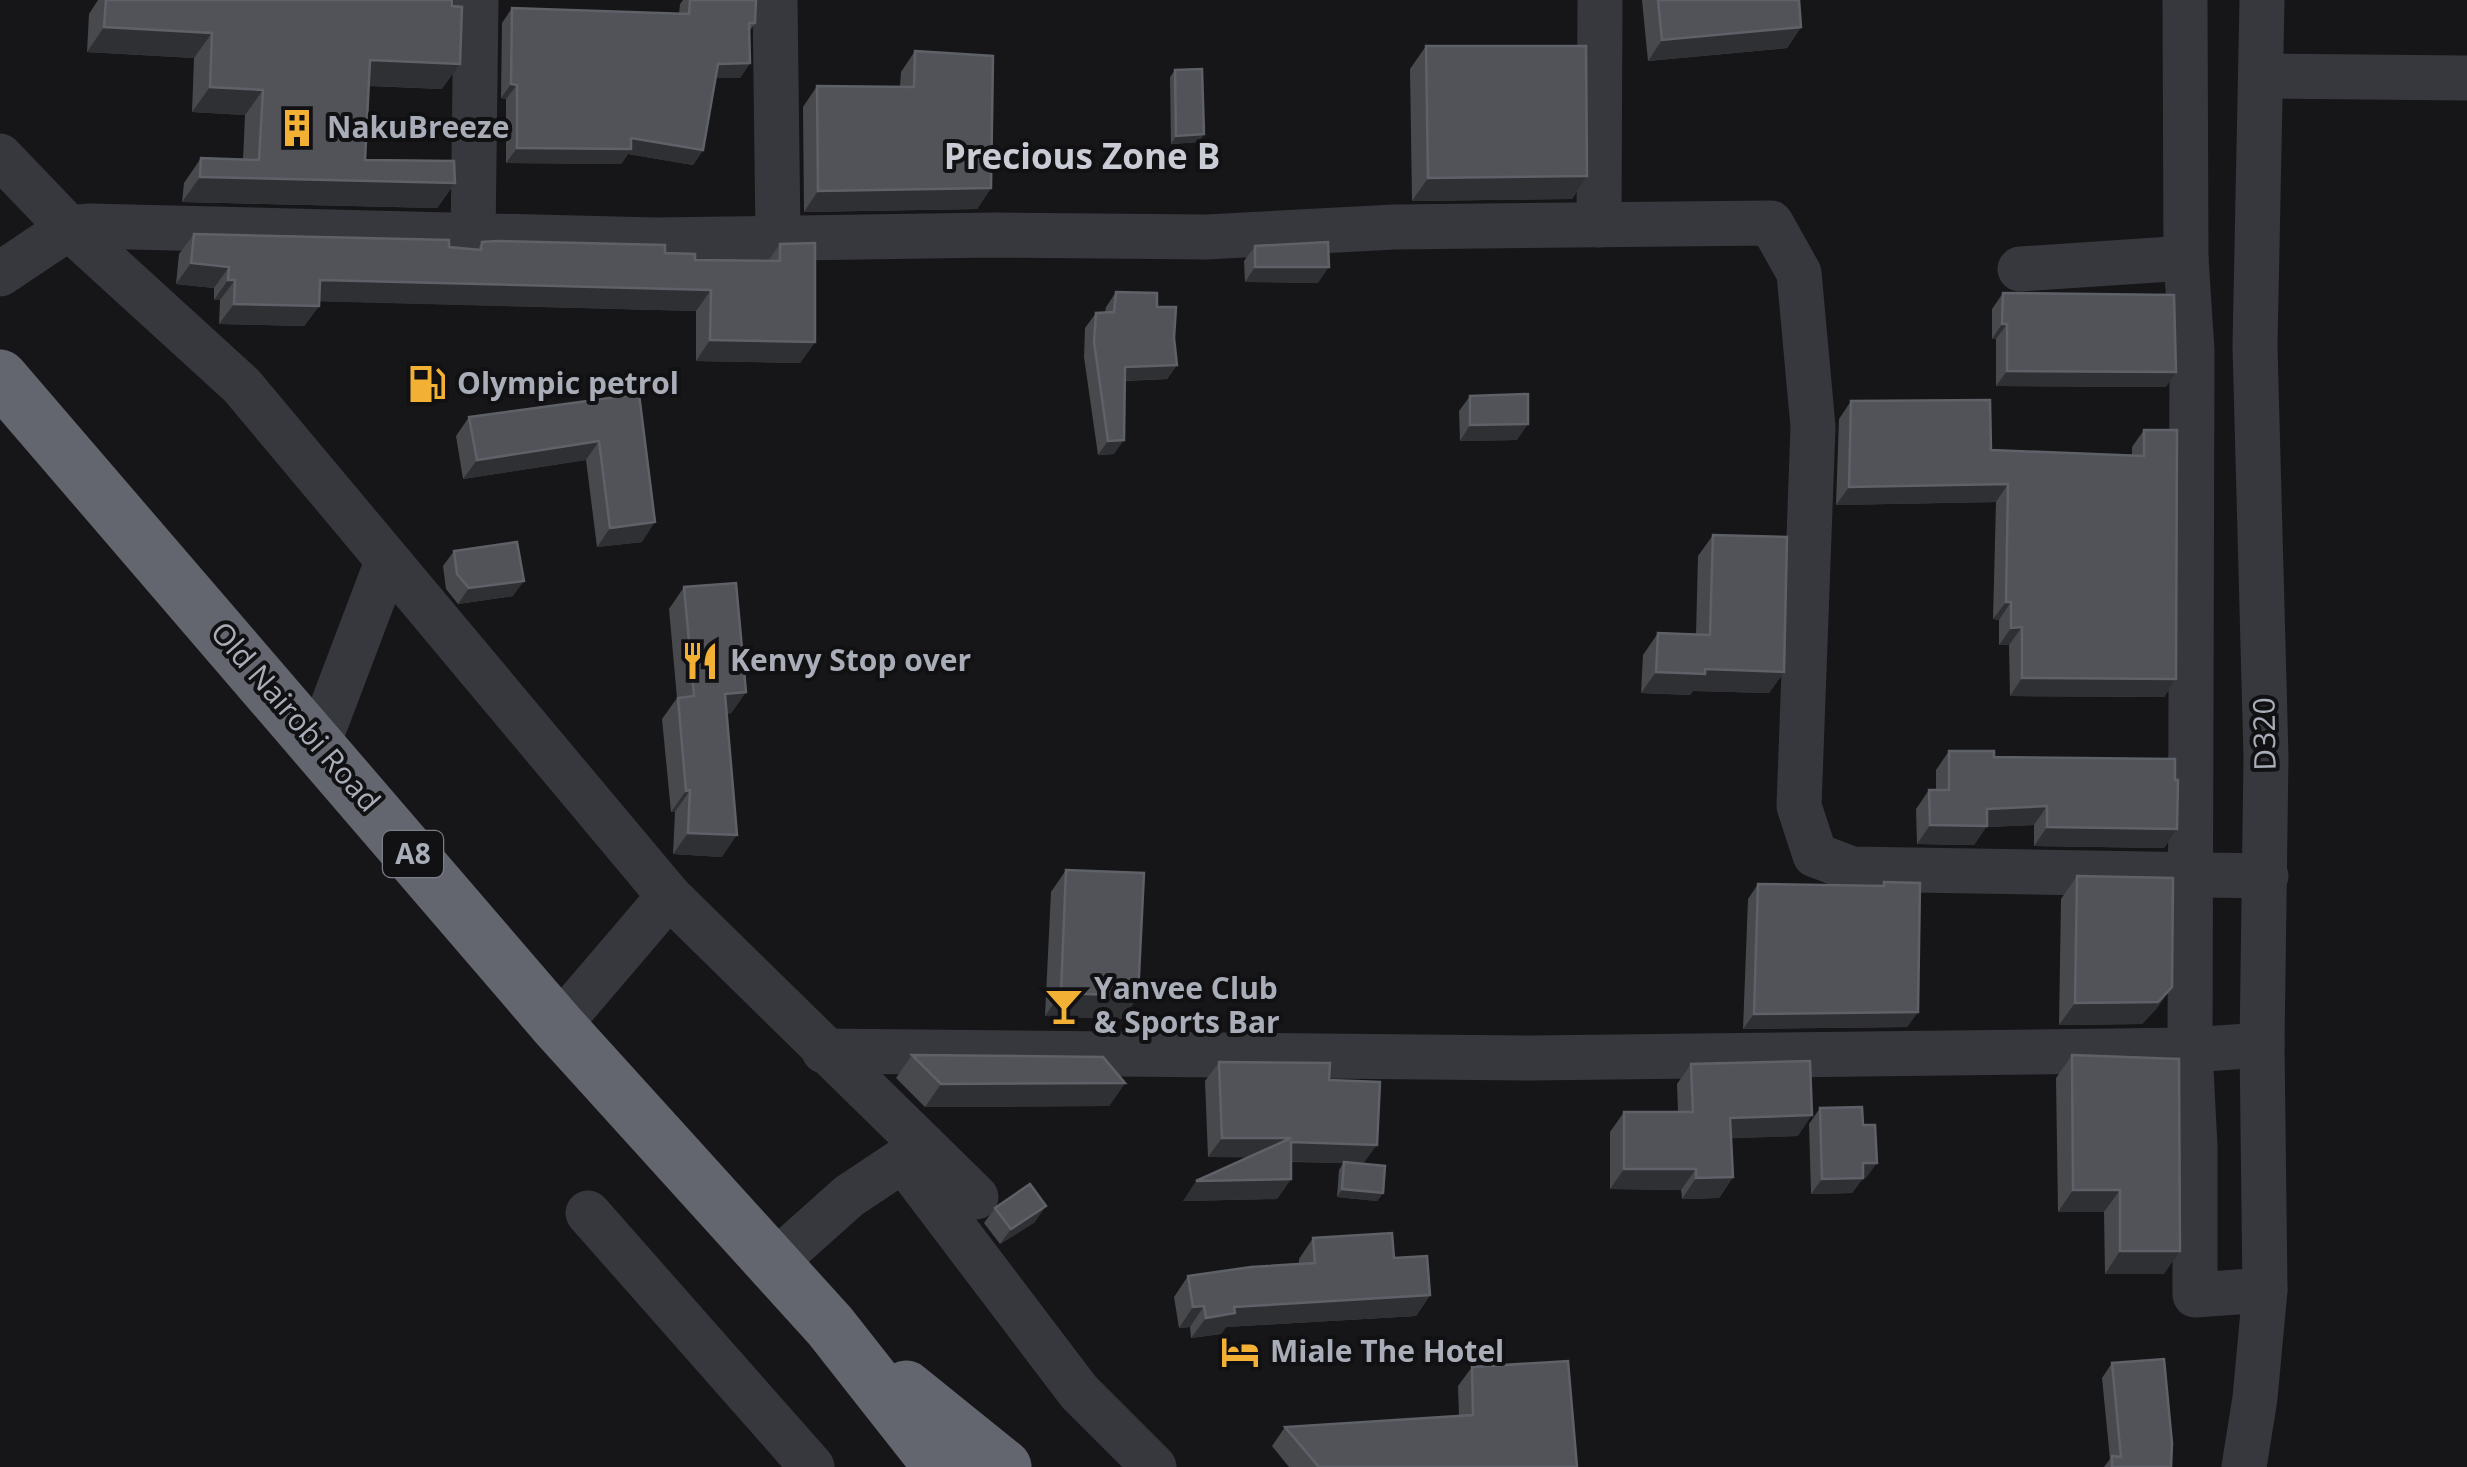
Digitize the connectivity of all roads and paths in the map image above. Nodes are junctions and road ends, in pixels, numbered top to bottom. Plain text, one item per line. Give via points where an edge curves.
1 (476, 0) edge
2 (775, 0) edge
3 (1600, 0) edge
4 (2185, 0) edge
5 (2262, 0) edge
6 (2262, 76) junction
7 (2467, 78) edge
8 (2186, 151) junction
9 (2260, 151) junction
10 (0, 156) edge
11 (1599, 225) junction
12 (68, 228) junction
13 (778, 237) junction
14 (473, 238) junction
15 (2186, 258) junction
16 (2020, 269) dead end
17 (0, 274) edge
18 (2255, 346) junction
19 (2192, 351) junction
20 (0, 377) edge
21 (387, 562) junction
22 (2263, 576) junction
23 (2193, 580) junction
24 (318, 744) junction
25 (2192, 874) junction
26 (2266, 876) junction
27 (669, 896) junction
28 (558, 1026) junction
29 (2262, 1045) junction
30 (2190, 1050) junction
31 (824, 1051) junction
32 (914, 1153) junction
33 (976, 1197) dead end
34 (588, 1213) dead end
35 (774, 1263) junction
36 (2264, 1290) junction
37 (830, 1326) junction
38 (812, 1467) edge
39 (941, 1467) edge
40 (1004, 1467) edge
41 (1154, 1467) edge
42 (2244, 1467) edge

1 - 14 street
2 - 13 street
3 - 11 street
4 - 8 street
5 - 6 street, D320 / D320
6 - 7 street
6 - 9 street, D320 / D320
8 - 9 street
8 - 15 street
9 - 18 street, D320 / D320
10 - 12 street
11 - 13 street via 1207,237
11 - 25 street via 1771,223 1798,273 1813,427 1799,806 1815,855 1852,869
12 - 14 street
12 - 17 street
12 - 21 street via 242,386
13 - 14 street
15 - 16 street
15 - 19 street
18 - 19 street
18 - 22 street, D320 / D320
19 - 23 street
20 - 24 highway, Old Nairobi Road / A8
21 - 24 street
21 - 27 street
22 - 23 street
22 - 26 street, D320 / D320
23 - 25 street
24 - 28 highway, Old Nairobi Road / A8
25 - 26 street
25 - 30 street
26 - 29 street, D320 / D320
27 - 28 street
27 - 31 street
28 - 35 highway, Old Nairobi Road / A8
29 - 30 street
29 - 36 street, D320 / D320
30 - 31 street via 1532,1058
30 - 36 street via 2195,1294
31 - 32 street
32 - 33 street
32 - 35 street via 849,1196
32 - 41 street via 1079,1392
34 - 38 street
35 - 37 highway, Old Nairobi Road / A8
36 - 42 street, D320 / D320
37 - 39 highway, Old Nairobi Road / A8
37 - 40 highway, Old Nairobi Road / A8

